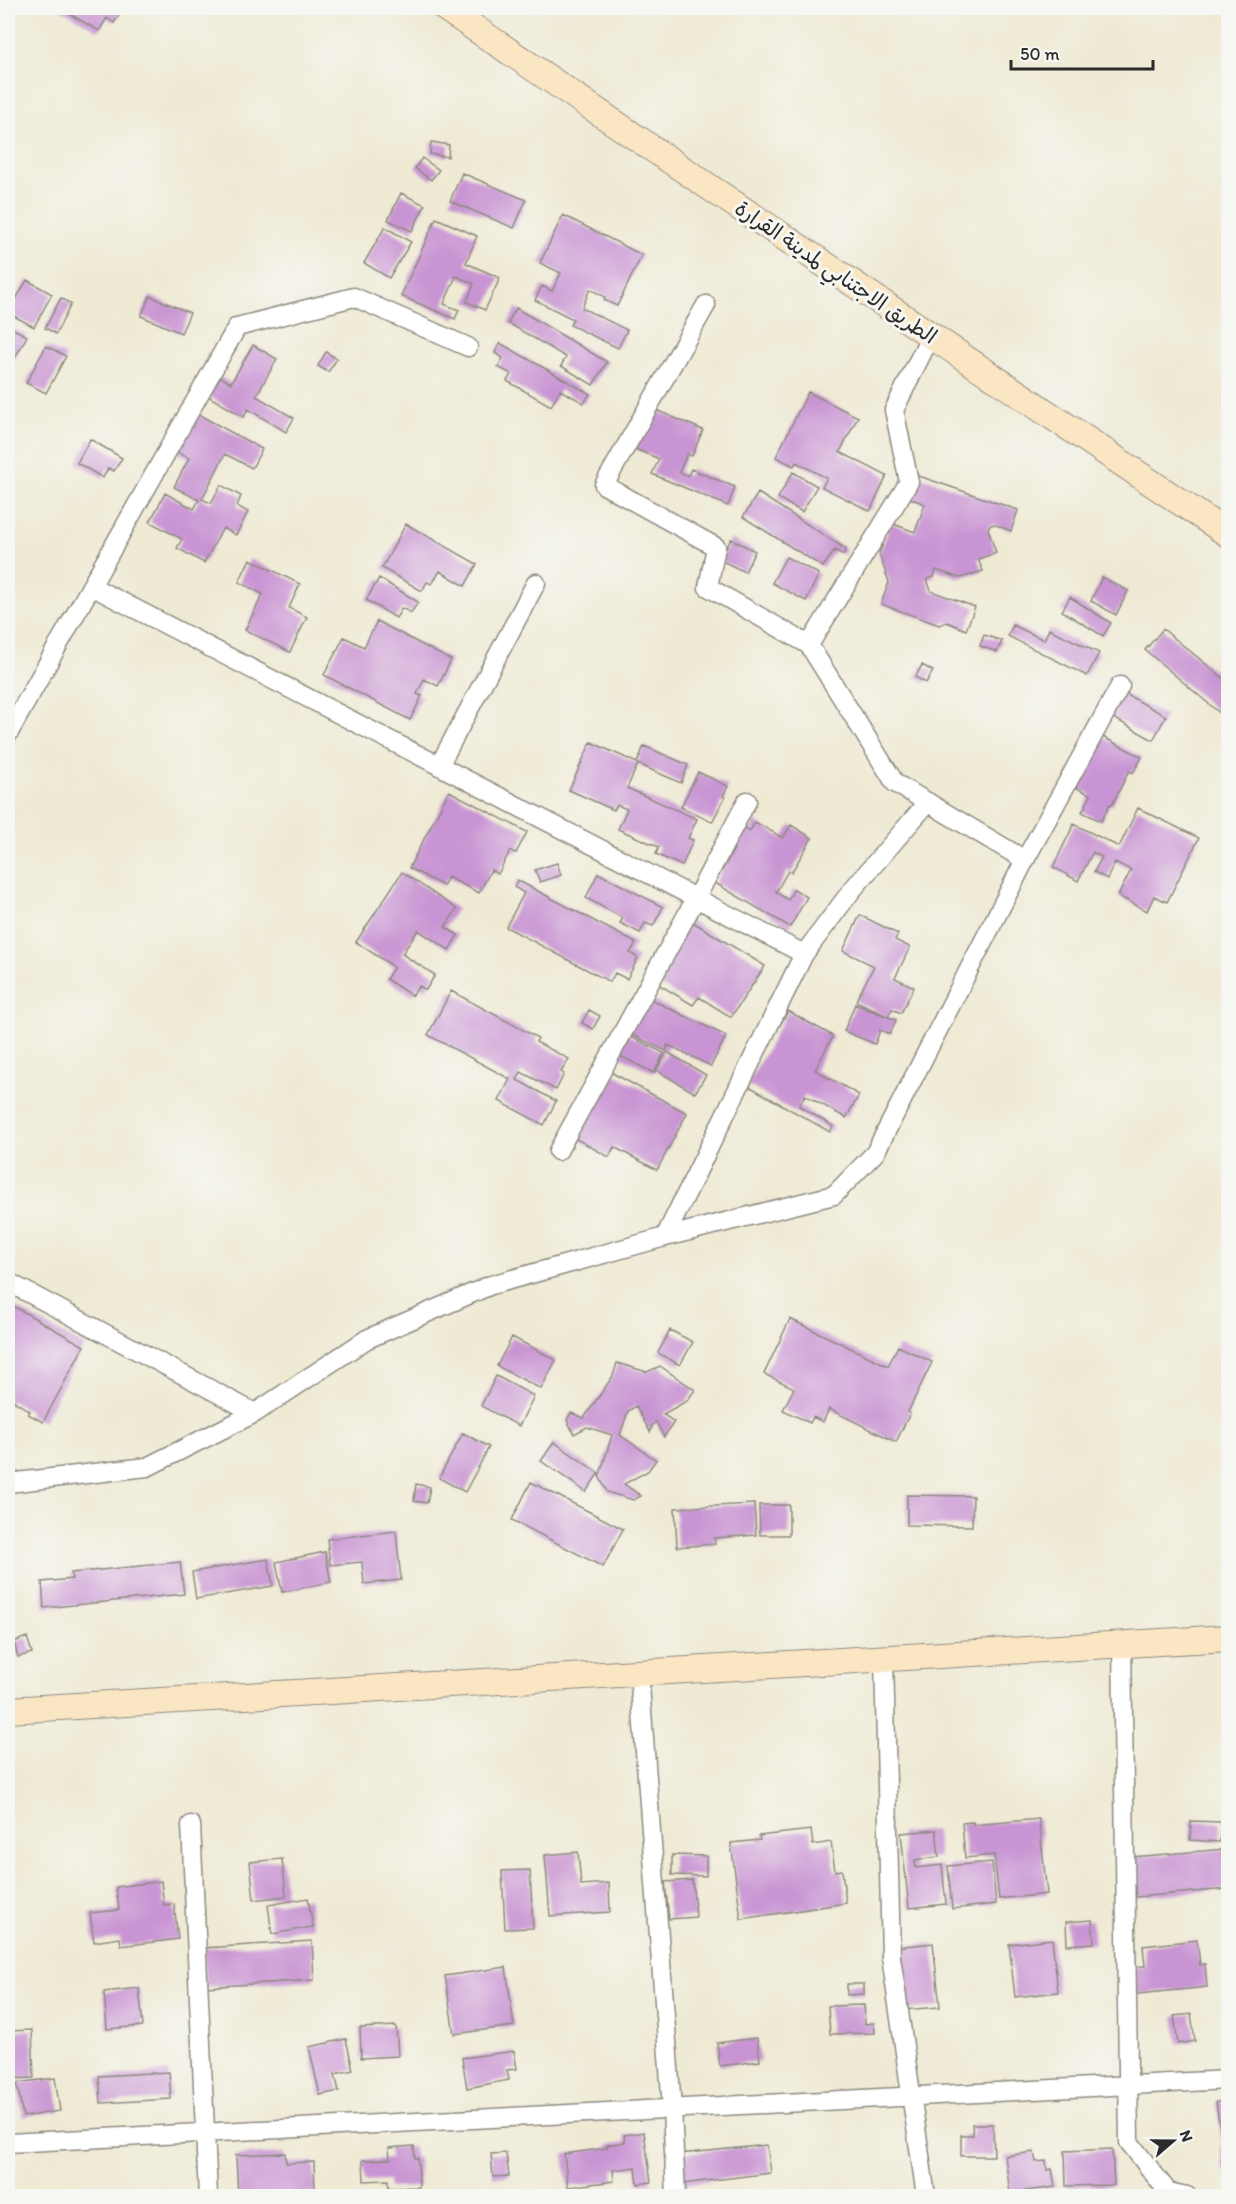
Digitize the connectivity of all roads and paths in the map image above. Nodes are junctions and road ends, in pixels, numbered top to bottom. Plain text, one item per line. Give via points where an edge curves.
1 (445, 8) edge
2 (706, 305) dead end
3 (931, 335) junction
4 (468, 348) dead end
5 (1228, 534) edge
6 (536, 583) dead end
7 (91, 586) junction
8 (809, 645) junction
9 (1120, 686) dead end
10 (8, 734) edge
11 (439, 766) junction
12 (747, 801) dead end
13 (928, 802) junction
14 (1025, 860) junction
15 (696, 898) junction
16 (804, 954) junction
17 (558, 1151) dead end
18 (665, 1237) junction
19 (8, 1282) edge
20 (255, 1413) junction
21 (8, 1483) edge
22 (1228, 1638) edge
23 (1122, 1643) junction
24 (884, 1657) junction
25 (639, 1672) junction
26 (8, 1710) edge
27 (192, 1825) dead end
28 (1228, 2080) edge
29 (1128, 2085) junction
30 (912, 2096) junction
31 (672, 2108) junction
32 (205, 2133) junction
33 (8, 2143) edge
34 (208, 2196) edge
35 (676, 2196) edge
36 (926, 2196) edge
37 (1187, 2196) edge

1 - 3 main road, الطريق الاجتنابي لمدينة القرارة
2 - 8 street via 604,485 716,548 708,587
3 - 5 main road, الطريق الاجتنابي لمدينة القرارة
3 - 8 street via 894,410 909,482
4 - 7 street via 354,297 237,327
6 - 11 street
7 - 10 street
7 - 11 street
8 - 13 street via 895,783
9 - 14 street
11 - 15 street
12 - 15 street
13 - 14 street
13 - 16 street via 852,890
14 - 18 street via 875,1153 834,1195
15 - 16 street
15 - 17 street
16 - 18 street
18 - 20 street via 491,1285 367,1339
19 - 20 street
20 - 21 street via 147,1467
22 - 23 main road
23 - 24 main road
23 - 29 street
24 - 25 main road
24 - 30 street via 891,1957
25 - 26 main road
25 - 31 street
27 - 32 street
28 - 29 street
29 - 30 street
29 - 37 street via 1129,2142 1168,2192
30 - 31 street
30 - 36 street
31 - 32 street
31 - 35 street
32 - 33 street
32 - 34 street

